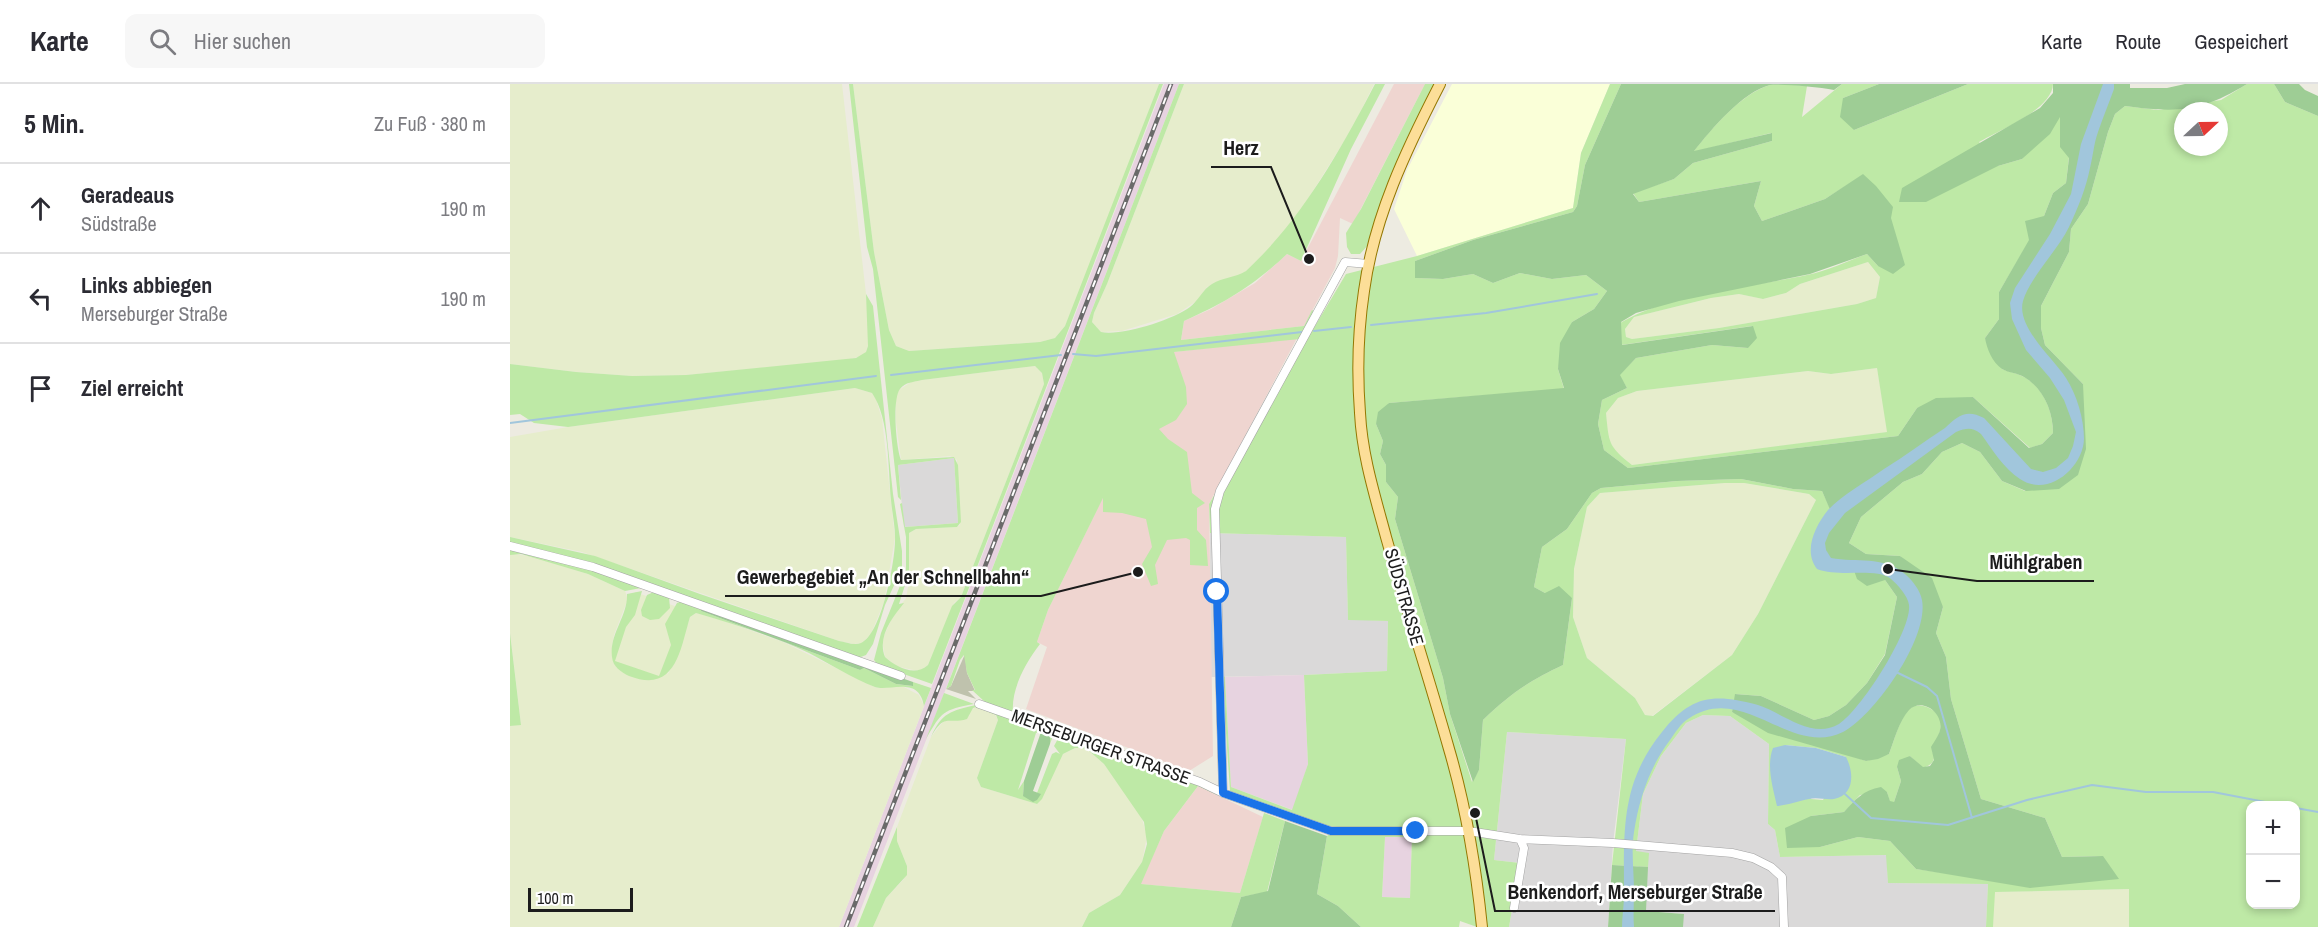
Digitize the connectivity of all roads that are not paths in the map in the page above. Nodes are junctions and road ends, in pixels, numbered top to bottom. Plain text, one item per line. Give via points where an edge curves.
1 (1440, 84) edge
2 (1369, 264) junction
3 (510, 546) edge
4 (901, 676) dead end
5 (979, 704) dead end
6 (1223, 793) junction
7 (1468, 831) junction
8 (1520, 839) junction
9 (1515, 908) dead end
10 (1482, 927) edge
11 (1784, 927) edge

1 - 2 main road, SÜDSTRASSE via 1389,192
2 - 6 street via 1346,262 1220,491 1215,509
2 - 7 main road, SÜDSTRASSE via 1359,351 1360,414 1370,477 1450,752
3 - 4 street via 593,567
5 - 6 street, MERSEBURGER STRASSE
6 - 7 street, MERSEBURGER STRASSE via 1331,831
7 - 8 street, MERSEBURGER STRASSE
7 - 10 main road, SÜDSTRASSE
8 - 9 street via 1524,848
8 - 11 street, MERSEBURGER STRASSE via 1638,845 1753,858 1782,877

